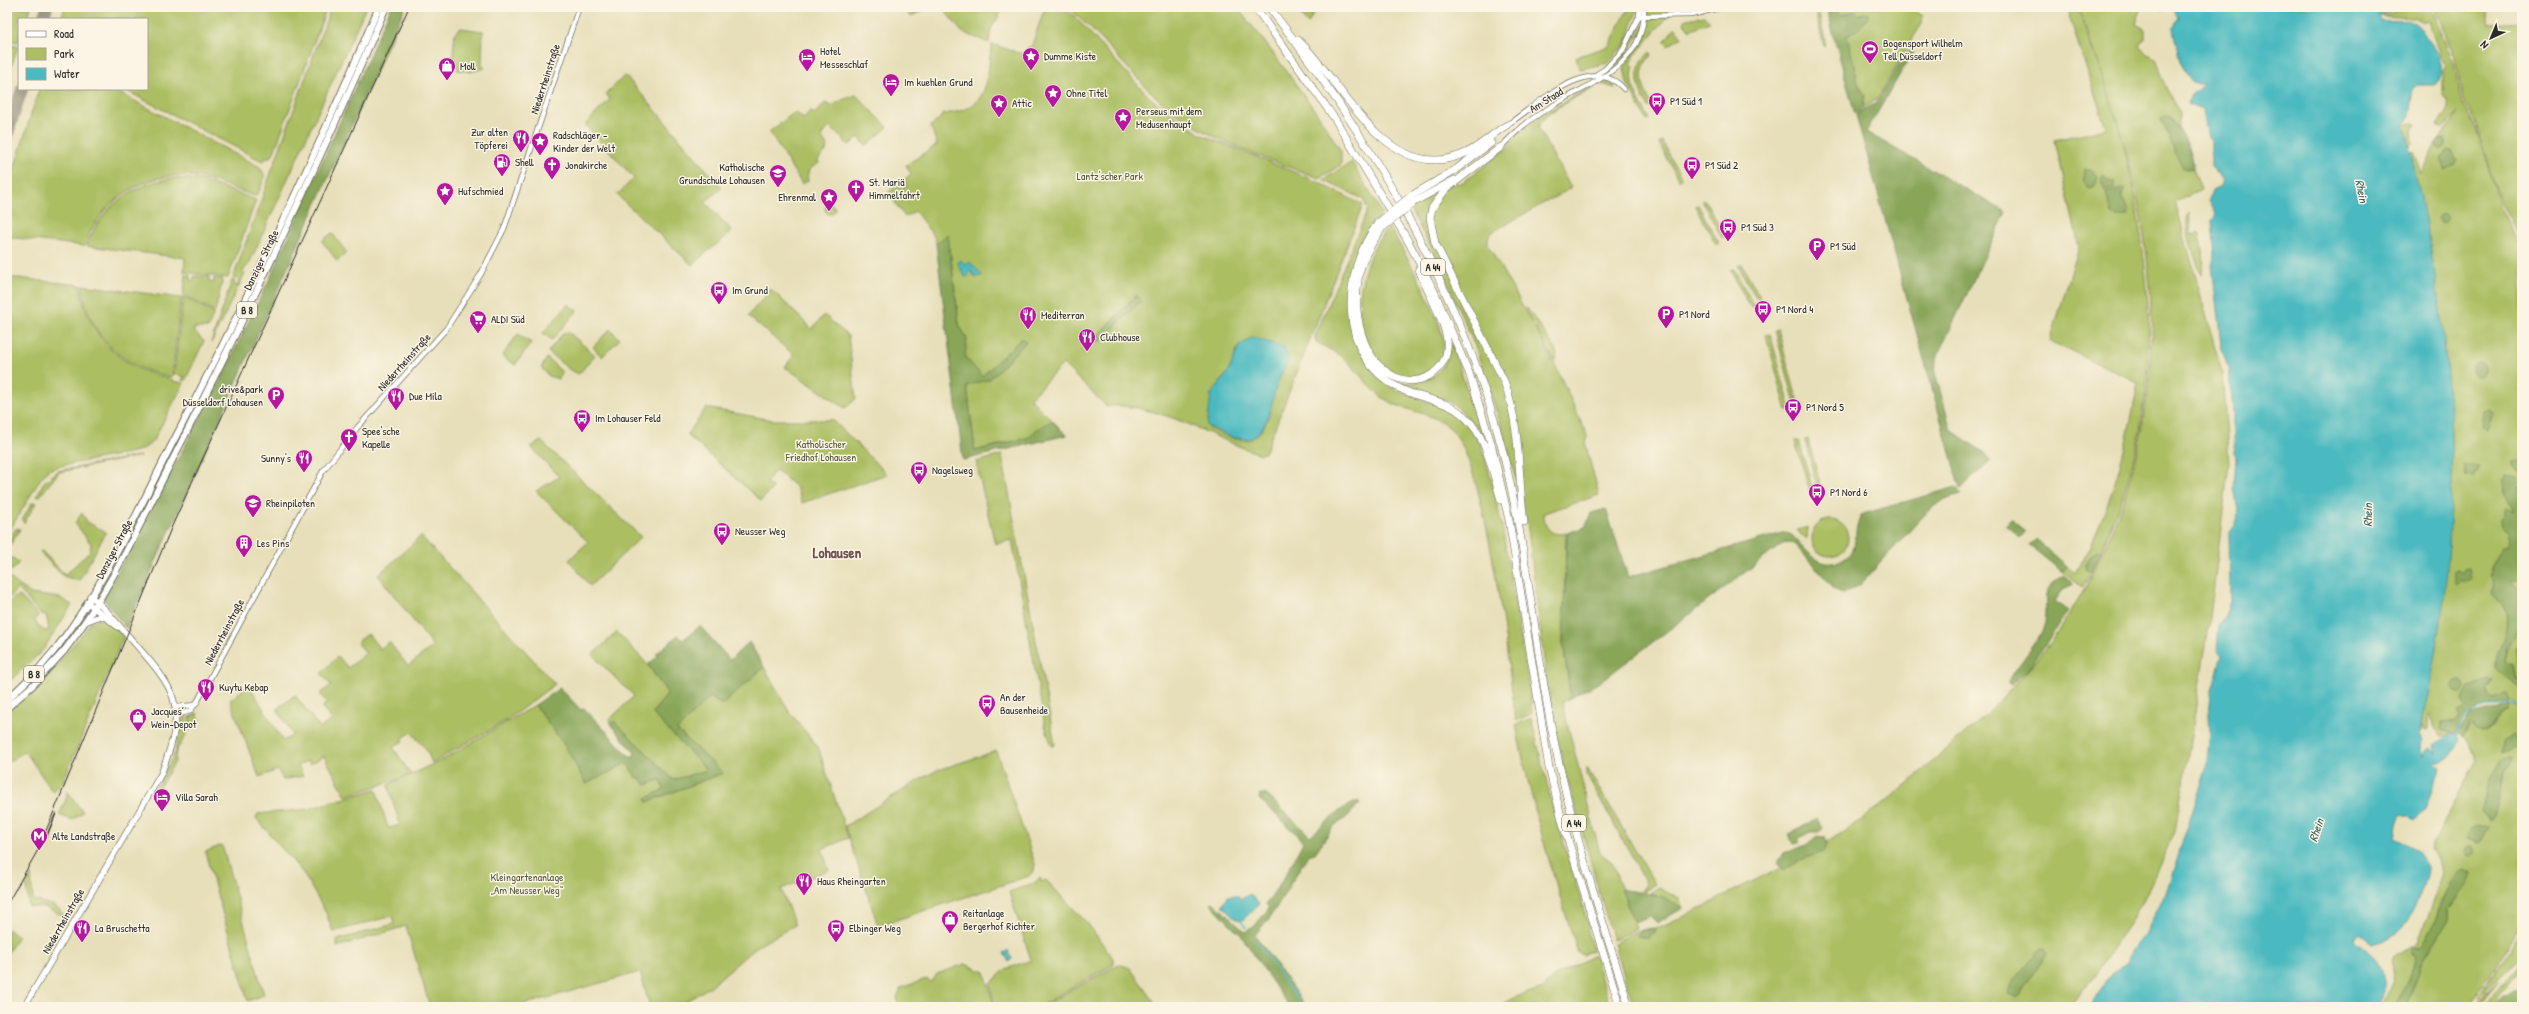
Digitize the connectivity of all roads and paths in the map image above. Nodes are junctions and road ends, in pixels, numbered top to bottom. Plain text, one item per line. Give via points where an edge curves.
1 (379, 7) edge
2 (386, 7) edge
3 (579, 7) edge
4 (1255, 7) edge
5 (1269, 7) edge
6 (1643, 7) edge
7 (1723, 7) edge
8 (1642, 16) junction
9 (1651, 16) junction
10 (1284, 26) junction
11 (1597, 74) junction
12 (1607, 76) junction
13 (1624, 89) dead end
14 (1507, 125) junction
15 (1501, 147) joint
16 (1463, 175) junction
17 (1412, 199) junction
18 (1380, 226) junction
19 (1413, 250) junction
20 (1509, 520) junction
21 (1522, 536) junction
22 (90, 596) junction
23 (87, 602) junction
24 (96, 604) junction
25 (108, 618) junction
26 (84, 622) junction
27 (123, 630) junction
28 (7, 700) edge
29 (195, 705) junction
30 (175, 707) junction
31 (7, 708) edge
32 (176, 715) junction
33 (24, 1007) edge
34 (1620, 1007) edge
35 (1629, 1007) edge

1 - 22 main road, Danziger Straße / B 8 via 250,290 170,448
2 - 24 main road, Danziger Straße / B 8 via 304,194 216,375
3 - 29 street, Niederrheinstraße via 506,223 483,270 449,325 357,428 323,471
4 - 19 highway, A 44 via 1335,119
5 - 10 highway, A 44
6 - 8 street
6 - 9 street
7 - 9 street via 1691,15
8 - 9 street
8 - 11 street, Am Staad via 1623,50 1605,70
8 - 12 street, Am Staad via 1637,40 1628,56
10 - 14 highway via 1301,42 1361,116 1402,152 1426,160 1448,159 1469,152
10 - 21 highway, A 44 via 1372,155 1444,289 1468,344 1488,400 1511,483
11 - 12 street, Am Staad
11 - 14 street, Am Staad via 1574,81
12 - 13 street, Am Staad
12 - 15 street, Am Staad via 1545,110
14 - 17 highway via 1469,160
15 - 16 highway
16 - 17 highway
16 - 21 highway via 1438,198 1431,213 1431,229 1435,243 1511,400 1519,440 1524,522
17 - 18 highway, bridge
18 - 19 highway via 1358,279 1358,321 1365,343 1376,361 1390,375 1407,381 1423,380 1433,374 1440,366 1447,349 1445,331 1424,284
18 - 20 highway via 1359,255 1350,291 1353,324 1362,350 1375,370 1390,383 1447,405 1469,421 1485,447
19 - 20 highway, A 44 via 1435,293 1468,373 1491,443
20 - 34 highway, A 44 via 1540,722 1563,824
21 - 35 highway, A 44 via 1550,719 1572,814
22 - 23 main road, Danziger Straße / B 8
22 - 24 main road
23 - 24 main road
23 - 28 main road, Danziger Straße / B 8 via 58,646
24 - 25 main road
24 - 26 main road, Danziger Straße / B 8
24 - 27 main road via 110,612
25 - 26 main road via 100,616
25 - 27 main road
26 - 31 main road, Danziger Straße / B 8 via 64,651 32,686
27 - 30 main road via 166,683
29 - 30 street
29 - 32 street via 190,711
30 - 32 main road, Niederrheinstraße
32 - 33 main road, Niederrheinstraße via 174,740 161,774

